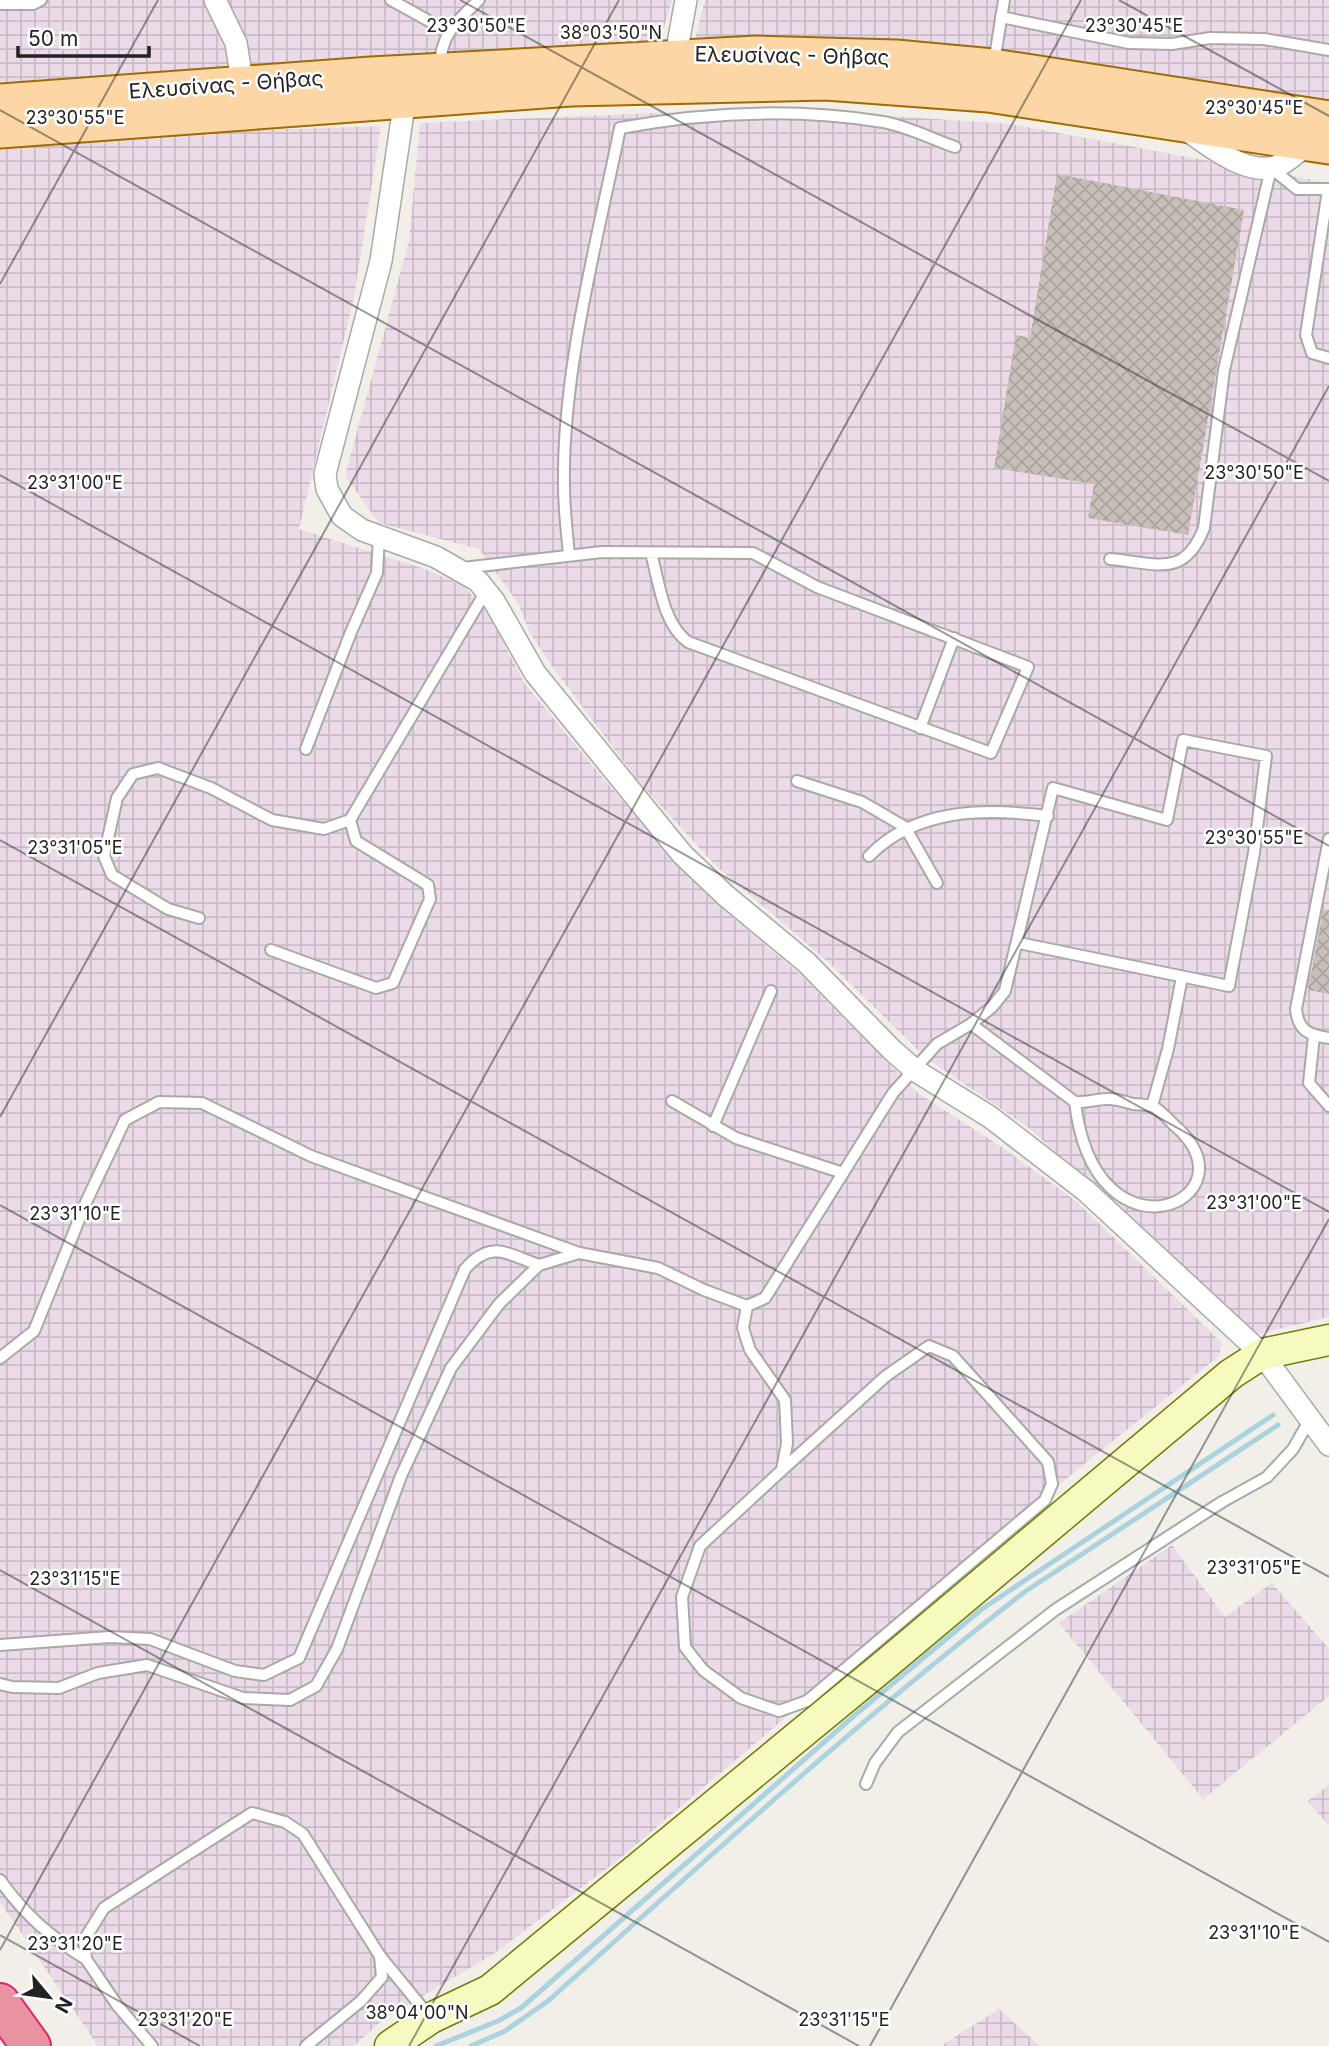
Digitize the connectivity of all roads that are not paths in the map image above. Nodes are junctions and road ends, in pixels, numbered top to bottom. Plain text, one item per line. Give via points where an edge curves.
1 (41, 0) edge
2 (215, 0) edge
3 (391, 0) edge
4 (479, 0) edge
5 (686, 0) edge
6 (1004, 0) edge
7 (0, 4) edge
8 (1001, 18) junction
9 (447, 31) junction
10 (1329, 50) edge
11 (676, 55) junction
12 (993, 66) junction
13 (440, 70) junction
14 (406, 87) junction
15 (244, 99) junction
16 (0, 101) edge
17 (1174, 123) junction
18 (0, 131) edge
19 (1324, 137) edge
20 (954, 148) dead end
21 (1271, 168) junction
22 (1329, 190) edge
23 (1329, 358) edge
24 (379, 536) junction
25 (651, 553) junction
26 (569, 555) junction
27 (1110, 559) dead end
28 (461, 569) junction
29 (486, 591) junction
30 (954, 638) junction
31 (920, 728) junction
32 (306, 750) dead end
33 (797, 781) dead end
34 (1048, 816) junction
35 (350, 820) junction
36 (905, 828) junction
37 (1329, 839) edge
38 (869, 856) dead end
39 (937, 883) dead end
40 (199, 918) dead end
41 (1019, 943) junction
42 (271, 950) dead end
43 (1182, 977) junction
44 (771, 991) dead end
45 (971, 1024) junction
46 (1314, 1036) junction
47 (1329, 1038) edge
48 (916, 1071) junction
49 (672, 1101) dead end
50 (1075, 1102) junction
51 (1153, 1106) junction
52 (1329, 1106) edge
53 (713, 1126) junction
54 (843, 1173) junction
55 (579, 1254) junction
56 (539, 1265) junction
57 (747, 1306) junction
58 (1329, 1340) edge
59 (1262, 1354) junction
60 (0, 1358) edge
61 (1309, 1421) junction
62 (1329, 1445) edge
63 (782, 1470) junction
64 (0, 1645) edge
65 (0, 1684) edge
66 (866, 1784) dead end
67 (0, 1880) edge
68 (380, 1956) junction
69 (86, 1959) junction
70 (0, 2003) edge
71 (431, 2018) junction
72 (31, 2046) edge
73 (152, 2046) edge
74 (306, 2046) edge
75 (390, 2046) edge

1 - 7 lane
2 - 15 street via 236,43
3 - 9 lane
4 - 9 lane
5 - 11 street
6 - 8 lane
8 - 10 lane via 1129,43 1264,39
8 - 12 lane
9 - 13 lane
11 - 12 main road, Ελευσίνας - Θήβας via 829,54
11 - 13 main road, Ελευσίνας - Θήβας
12 - 19 main road, Ελευσίνας - Θήβας
13 - 14 main road, Ελευσίνας - Θήβας
14 - 15 main road, Ελευσίνας - Θήβας
14 - 17 main road, Ελευσίνας - Θήβας via 825,83 988,95
14 - 24 street via 381,261 325,474 327,489 342,516
15 - 16 main road, Ελευσίνας - Θήβας
15 - 18 main road, Ελευσίνας - Θήβας
17 - 19 main road, Ελευσίνας - Θήβας
17 - 21 street via 1226,155
19 - 21 street
20 - 26 lane via 886,122 774,113 670,119 620,128 581,324 569,411 564,485
21 - 22 lane via 1297,189
21 - 27 lane via 1224,370 1204,528 1197,546 1190,556 1167,564
22 - 23 lane via 1306,335 1312,353
24 - 28 street
24 - 32 lane via 377,573
25 - 26 lane
25 - 30 lane via 753,553 817,587
25 - 31 lane via 668,616 678,635 688,642
26 - 28 lane
28 - 29 street
29 - 35 lane
29 - 48 street via 535,673 682,854 807,963
30 - 31 lane
30 - 31 lane via 1028,667 991,753
33 - 36 lane via 862,802
34 - 36 lane via 970,810
34 - 41 lane
34 - 43 lane via 1054,788 1167,820 1183,740 1266,757 1229,986
35 - 40 lane via 324,829 272,820 211,788 158,768 133,774 117,798 104,856 112,875 168,909
35 - 42 lane via 356,841 428,885 430,899 393,984 376,988
36 - 38 lane
36 - 39 lane
37 - 46 lane via 1296,1009 1297,1023
41 - 43 lane
41 - 45 lane via 1005,991
43 - 51 lane
44 - 53 lane
45 - 48 lane via 937,1044
45 - 50 lane
46 - 47 lane
46 - 52 lane via 1309,1083
48 - 54 lane via 893,1093
48 - 59 street via 990,1117 1086,1191
49 - 53 lane
50 - 51 lane via 1106,1099
50 - 51 lane via 1078,1129 1096,1170 1114,1192 1139,1207 1182,1201 1197,1183 1193,1142
53 - 54 lane via 770,1152
54 - 57 lane via 765,1298
55 - 56 lane
55 - 57 lane via 659,1268
55 - 60 lane via 311,1156 202,1103 159,1102 124,1120 34,1331
56 - 64 lane via 495,1250 478,1254 465,1269 299,1658 264,1675 235,1671 150,1639 110,1637
56 - 65 lane via 499,1304 451,1368 401,1476 337,1649 316,1686 290,1700 243,1698 147,1665 98,1674 59,1688
57 - 63 lane via 743,1328 750,1350 785,1400 787,1443
58 - 59 street
59 - 61 street
59 - 71 street via 1133,1454 490,1990
61 - 62 street
61 - 66 lane via 1293,1449 1267,1477 1055,1610 898,1732
63 - 63 lane via 700,1546 682,1597 685,1647 703,1670 741,1698 779,1711 807,1702 1045,1500 1052,1484 1048,1462 982,1386 953,1356 929,1346 886,1376
67 - 69 lane via 23,1912
68 - 69 lane via 303,1834 285,1822 252,1813 104,1908 84,1940
68 - 71 lane
68 - 74 lane via 382,1977 361,2001
69 - 73 lane
70 - 72 highway
71 - 75 street

